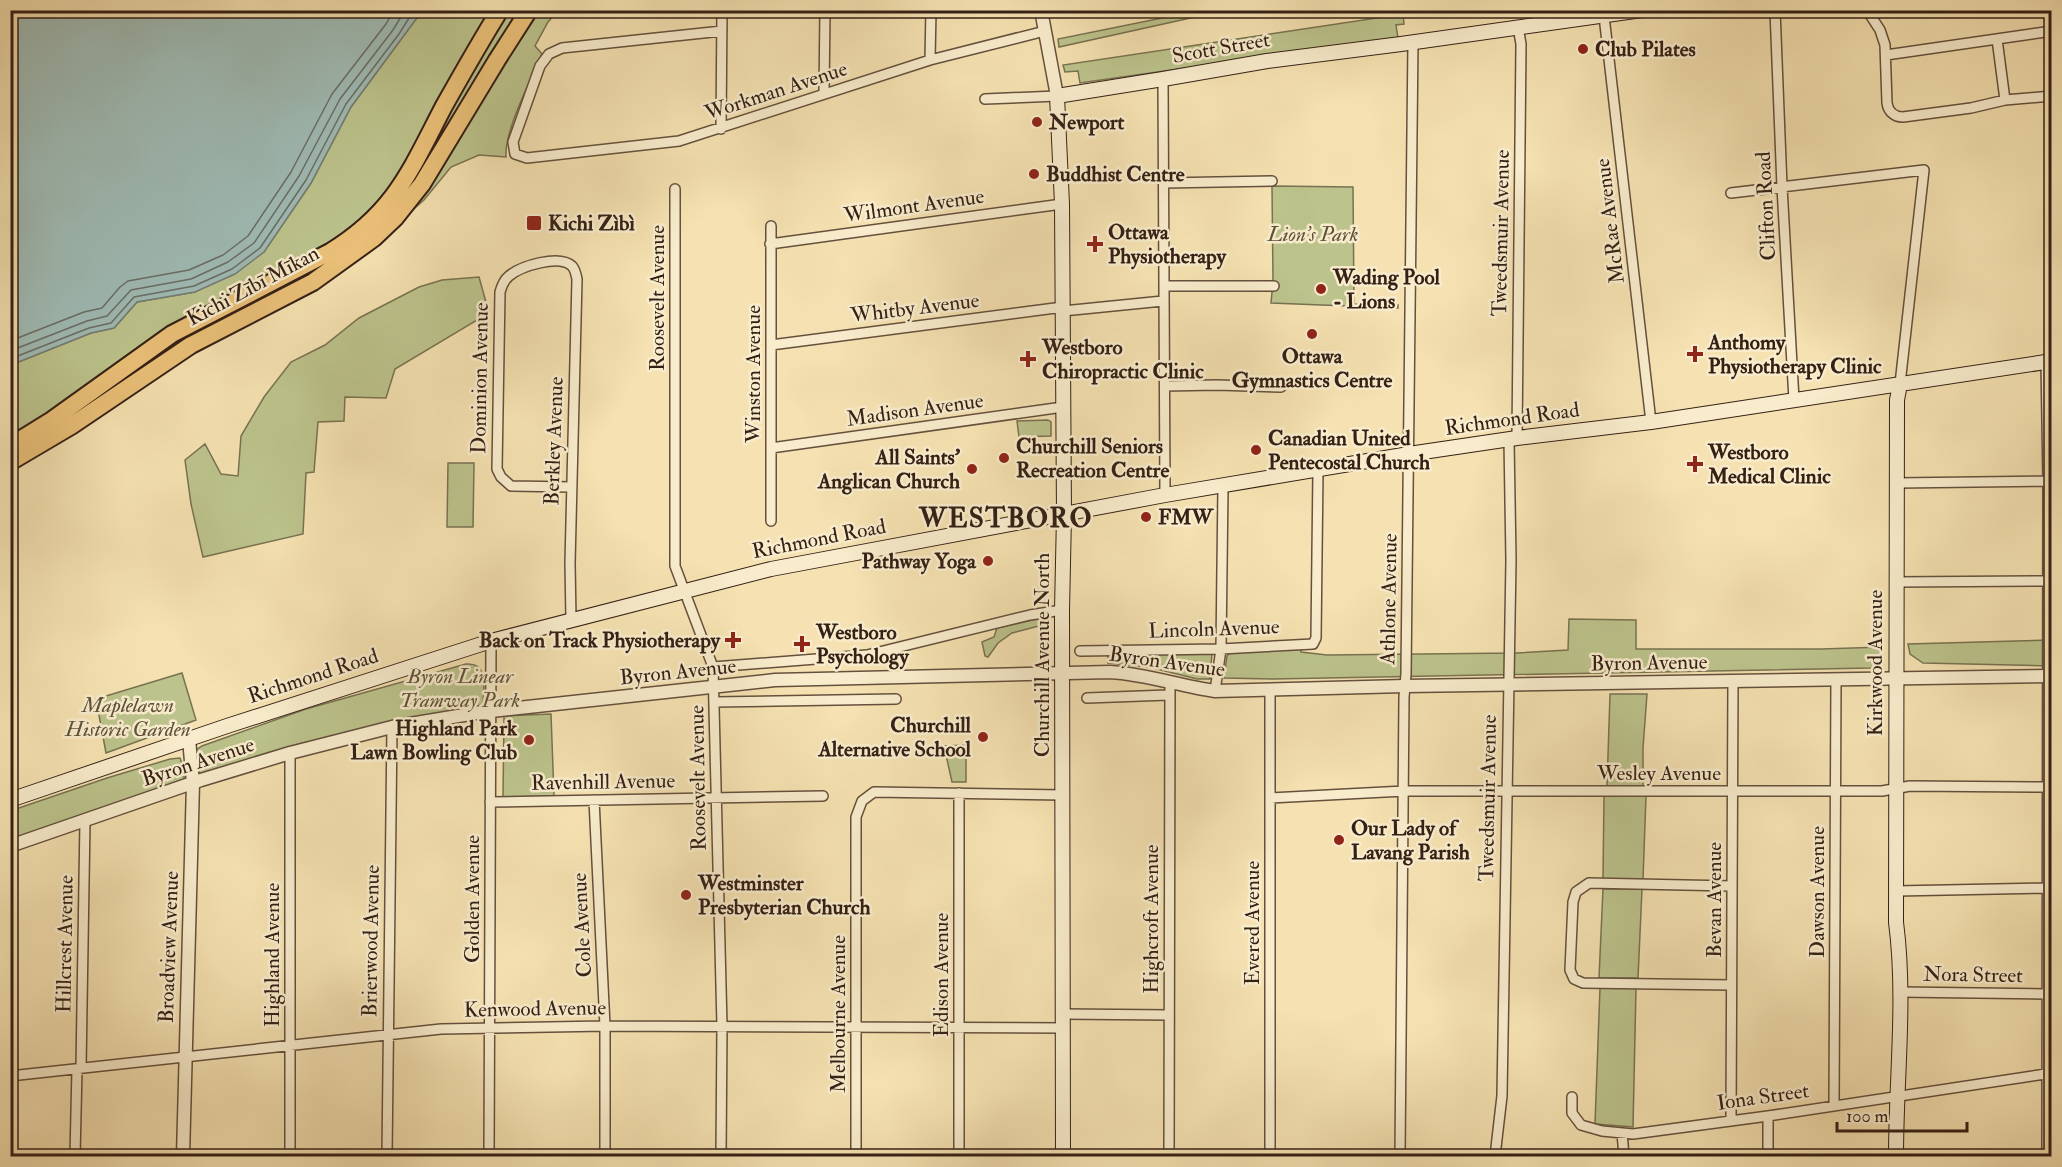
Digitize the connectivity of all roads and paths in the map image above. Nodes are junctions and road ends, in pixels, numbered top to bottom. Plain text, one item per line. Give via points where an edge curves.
1 (500, 10) edge
2 (529, 10) edge
3 (722, 10) edge
4 (825, 10) edge
5 (931, 10) edge
6 (1041, 10) edge
7 (1642, 10) edge
8 (1775, 10) edge
9 (1867, 10) edge
10 (1605, 16) junction
11 (1518, 27) junction
12 (722, 31) junction
13 (1045, 31) junction
14 (2052, 31) edge
15 (1997, 39) junction
16 (1413, 42) junction
17 (1886, 55) junction
18 (930, 60) junction
19 (1163, 80) junction
20 (824, 94) junction
21 (1057, 96) junction
22 (2052, 96) edge
23 (984, 99) dead end
24 (2006, 100) junction
25 (721, 129) junction
26 (1272, 181) dead end
27 (1164, 183) junction
28 (1782, 187) junction
29 (675, 189) dead end
30 (1731, 193) dead end
31 (1062, 204) junction
32 (771, 226) dead end
33 (770, 244) junction
34 (571, 265) joint
35 (1164, 286) junction
36 (1274, 286) dead end
37 (1163, 301) junction
38 (1063, 309) junction
39 (771, 345) junction
40 (2049, 361) edge
41 (1900, 384) junction
42 (1165, 386) junction
43 (1281, 387) dead end
44 (1794, 400) junction
45 (1063, 407) junction
46 (1651, 422) junction
47 (1513, 439) junction
48 (10, 446) edge
49 (771, 448) junction
50 (1409, 454) junction
51 (10, 462) edge
52 (1318, 471) junction
53 (2048, 481) junction
54 (1897, 483) junction
55 (571, 487) junction
56 (1223, 487) junction
57 (1165, 495) junction
58 (1064, 515) junction
59 (771, 521) dead end
60 (2046, 581) junction
61 (1896, 582) junction
62 (686, 591) junction
63 (1062, 610) junction
64 (571, 620) junction
65 (491, 641) junction
66 (1221, 649) junction
67 (1080, 651) dead end
68 (713, 667) junction
69 (1062, 673) junction
70 (2049, 676) edge
71 (1836, 679) junction
72 (1896, 680) junction
73 (1733, 681) junction
74 (1170, 682) junction
75 (1508, 684) junction
76 (1405, 686) junction
77 (715, 688) junction
78 (1270, 690) junction
79 (1215, 691) junction
80 (1168, 695) junction
81 (1087, 698) dead end
82 (896, 699) dead end
83 (715, 702) junction
84 (490, 711) junction
85 (392, 726) junction
86 (189, 739) junction
87 (290, 753) junction
88 (193, 783) junction
89 (2047, 787) junction
90 (1896, 789) junction
91 (1404, 791) junction
92 (1506, 791) junction
93 (1732, 791) junction
94 (1835, 791) junction
95 (959, 793) junction
96 (1062, 795) junction
97 (823, 796) dead end
98 (717, 798) junction
99 (1270, 798) junction
100 (594, 800) junction
101 (10, 801) edge
102 (490, 802) junction
103 (2049, 805) edge
104 (85, 820) junction
105 (10, 846) edge
106 (1732, 886) junction
107 (2047, 888) junction
108 (1896, 891) junction
109 (1731, 985) junction
110 (1900, 992) junction
111 (2046, 994) junction
112 (1168, 1015) junction
113 (1063, 1021) junction
114 (605, 1026) junction
115 (722, 1026) junction
116 (489, 1027) junction
117 (959, 1027) junction
118 (856, 1028) junction
119 (388, 1034) junction
120 (290, 1046) junction
121 (186, 1058) junction
122 (79, 1069) junction
123 (2049, 1074) edge
124 (10, 1076) edge
125 (1896, 1096) junction
126 (1572, 1097) dead end
127 (1834, 1106) junction
128 (1768, 1116) junction
129 (1731, 1120) junction
130 (1622, 1133) junction
131 (75, 1156) edge
132 (183, 1156) edge
133 (290, 1156) edge
134 (387, 1156) edge
135 (489, 1156) edge
136 (605, 1156) edge
137 (721, 1156) edge
138 (856, 1156) edge
139 (959, 1156) edge
140 (1063, 1156) edge
141 (1169, 1156) edge
142 (1270, 1156) edge
143 (1400, 1156) edge
144 (1495, 1156) edge
145 (1624, 1156) edge
146 (1768, 1156) edge
147 (1896, 1156) edge
148 (2047, 1156) edge

1 - 48 highway, Kichi Zībī Mīkan via 405,179 389,204 370,223 330,252 172,334
2 - 51 highway, Kichi Zībī Mīkan via 422,184 374,238 313,282 190,345 71,426
3 - 12 street
4 - 20 street
5 - 18 street
6 - 13 street, Churchill Avenue North
7 - 10 main road, Scott Street
8 - 28 street, Clifton Road
9 - 17 street via 1883,36
10 - 11 main road, Scott Street
10 - 46 street, McRae Avenue
11 - 16 main road, Scott Street
11 - 47 street, Tweedsmuir Avenue via 1521,44
12 - 25 street
12 - 25 street, Workman Avenue via 562,48 549,54 540,66 513,142 515,154 527,158 667,142
13 - 18 street, Workman Avenue
13 - 21 street, Churchill Avenue North
14 - 15 street
15 - 17 street
15 - 24 street
16 - 19 main road, Scott Street via 1267,60
16 - 50 street, Athlone Avenue
17 - 24 street via 1887,103 1896,116
18 - 20 street, Workman Avenue
19 - 21 main road, Scott Street
19 - 27 street
20 - 25 street, Workman Avenue
21 - 23 street, Scott Street
21 - 31 main road, Churchill Avenue North
22 - 24 street
26 - 27 street
27 - 35 street
28 - 30 street
28 - 41 street, Kirkwood Avenue via 1924,170
28 - 44 street, Clifton Road
29 - 62 street, Roosevelt Avenue via 675,566
31 - 33 street, Wilmont Avenue
31 - 38 main road, Churchill Avenue North
32 - 33 street, Winston Avenue
33 - 39 street, Winston Avenue
34 - 55 street, Berkley Avenue via 577,290
34 - 55 street, Dominion Avenue via 550,261 510,275 503,283 497,469 511,486
35 - 36 street
35 - 37 street
37 - 38 street, Whitby Avenue
37 - 42 street
38 - 39 street, Whitby Avenue
38 - 45 main road, Churchill Avenue North
39 - 49 street, Winston Avenue
40 - 41 main road, Richmond Road
40 - 53 street
41 - 44 main road, Richmond Road
41 - 54 main road, Kirkwood Avenue
42 - 43 street
42 - 57 street
44 - 46 main road, Richmond Road
45 - 49 street, Madison Avenue
45 - 58 main road, Churchill Avenue North
46 - 47 main road, Richmond Road
47 - 50 main road, Richmond Road
47 - 75 street, Tweedsmuir Avenue
49 - 59 street, Winston Avenue
50 - 52 main road, Richmond Road
50 - 76 street, Athlone Avenue
52 - 56 main road, Richmond Road
52 - 66 street, Lincoln Avenue via 1313,644
53 - 54 street
53 - 60 street
54 - 61 main road, Kirkwood Avenue
55 - 64 street, Berkley Avenue
56 - 57 main road, Richmond Road
56 - 66 street
57 - 58 main road, Richmond Road
58 - 62 main road, Richmond Road via 818,560
58 - 63 main road, Churchill Avenue North
60 - 61 street
60 - 70 street
61 - 72 main road, Kirkwood Avenue
62 - 64 main road, Richmond Road
62 - 68 street, Roosevelt Avenue
63 - 68 street via 867,655
63 - 69 main road, Churchill Avenue North
64 - 65 main road, Richmond Road
65 - 84 street, Golden Avenue
65 - 86 main road, Richmond Road
66 - 67 street, Lincoln Avenue
66 - 79 street
68 - 77 street, Roosevelt Avenue
69 - 74 street, Byron Avenue via 1134,674
69 - 77 street, Byron Avenue via 790,679
69 - 96 main road, Churchill Avenue North
70 - 72 street, Byron Avenue
70 - 89 street
71 - 72 street, Byron Avenue
71 - 73 street, Byron Avenue
71 - 94 street, Dawson Avenue
72 - 90 main road, Kirkwood Avenue
73 - 75 street, Byron Avenue
73 - 93 street, Bevan Avenue
74 - 79 street, Byron Avenue
74 - 80 street, Highcroft Avenue
75 - 76 street, Byron Avenue
75 - 92 street, Tweedsmuir Avenue
76 - 78 street, Byron Avenue
76 - 91 street, Athlone Avenue
77 - 83 street, Roosevelt Avenue
77 - 84 street, Byron Avenue
78 - 79 street, Byron Avenue
78 - 99 street, Evered Avenue
80 - 81 street
80 - 112 street, Highcroft Avenue
82 - 83 street
83 - 98 street, Roosevelt Avenue
84 - 85 street, Byron Avenue
84 - 102 street, Golden Avenue
85 - 87 street, Byron Avenue
85 - 119 street, Brierwood Avenue
86 - 88 street, Broadview Avenue
86 - 101 main road, Richmond Road
87 - 88 street, Byron Avenue
87 - 120 street, Highland Avenue
88 - 104 street, Byron Avenue
88 - 121 street, Broadview Avenue
89 - 90 street, Wesley Avenue
89 - 103 street
90 - 94 street, Wesley Avenue
90 - 108 main road, Kirkwood Avenue
91 - 92 street, Wesley Avenue
91 - 99 street, Wesley Avenue
91 - 143 street, Athlone Avenue
92 - 93 street, Wesley Avenue
92 - 144 street, Tweedsmuir Avenue via 1502,1096
93 - 94 street, Wesley Avenue
93 - 106 street, Bevan Avenue
94 - 127 street, Dawson Avenue
95 - 96 street
95 - 117 street, Edison Avenue
95 - 118 street, Melbourne Avenue via 874,792 862,801 856,817
96 - 113 main road, Churchill Avenue North
97 - 98 street, Ravenhill Avenue
98 - 100 street, Ravenhill Avenue
98 - 115 street, Roosevelt Avenue
99 - 142 street, Evered Avenue
100 - 102 street, Ravenhill Avenue
100 - 114 street, Cole Avenue
102 - 116 street, Golden Avenue
103 - 107 street
104 - 105 street, Byron Avenue
104 - 122 street, Hillcrest Avenue
106 - 109 street, Bevan Avenue
106 - 109 street via 1589,884 1576,892 1572,902 1570,970 1574,979 1583,983
107 - 108 street
107 - 111 street
108 - 110 main road, Kirkwood Avenue
109 - 129 street, Bevan Avenue
110 - 111 street, Nora Street
110 - 125 main road, Kirkwood Avenue
111 - 123 street
112 - 113 street, Kenwood Avenue
112 - 141 street, Highcroft Avenue
113 - 117 street, Kenwood Avenue
113 - 140 main road, Churchill Avenue North
114 - 115 street, Kenwood Avenue
114 - 116 street, Kenwood Avenue
114 - 136 street, Cole Avenue
115 - 118 street, Kenwood Avenue
115 - 137 street, Roosevelt Avenue
116 - 119 street, Kenwood Avenue
116 - 135 street, Golden Avenue
117 - 118 street, Kenwood Avenue
117 - 139 street, Edison Avenue
118 - 138 street, Melbourne Avenue
119 - 120 street, Kenwood Avenue
119 - 134 street, Brierwood Avenue
120 - 121 street, Kenwood Avenue
120 - 133 street, Highland Avenue
121 - 122 street, Kenwood Avenue
121 - 132 street, Broadview Avenue
122 - 124 street, Kenwood Avenue
122 - 131 street, Hillcrest Avenue
123 - 125 street, Iona Street
123 - 148 street
125 - 127 street, Iona Street
125 - 147 main road, Kirkwood Avenue
126 - 130 street, Iona Street via 1572,1113 1581,1125
127 - 128 street, Iona Street
128 - 129 street, Iona Street
128 - 146 street
129 - 130 street, Iona Street
130 - 145 street

